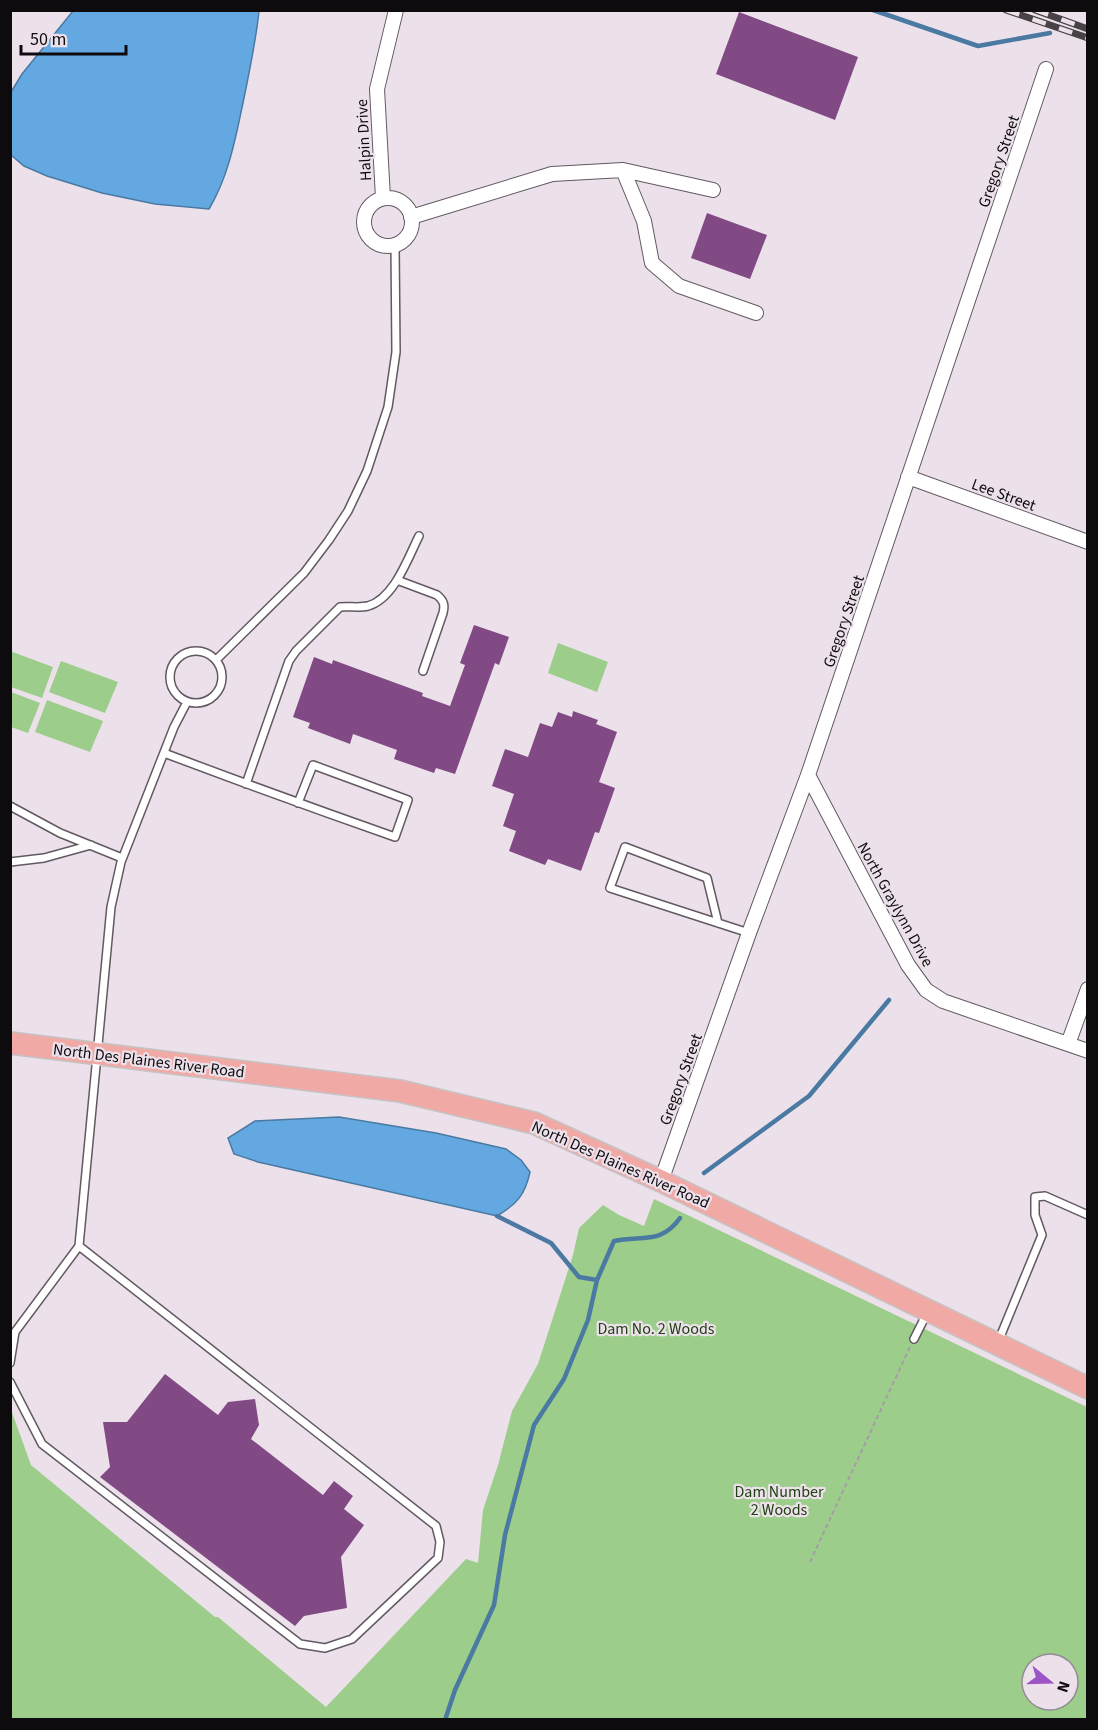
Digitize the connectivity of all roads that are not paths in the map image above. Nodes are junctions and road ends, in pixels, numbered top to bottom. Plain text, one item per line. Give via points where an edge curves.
1 (396, 10) edge
2 (1046, 69) dead end
3 (623, 170) junction
4 (713, 190) dead end
5 (383, 198) junction
6 (411, 217) junction
7 (395, 245) junction
8 (756, 313) dead end
9 (908, 477) junction
10 (419, 536) dead end
11 (1088, 542) edge
12 (397, 580) junction
13 (216, 660) junction
14 (423, 671) dead end
15 (186, 702) junction
16 (164, 753) junction
17 (808, 776) junction
18 (246, 784) junction
19 (298, 803) junction
20 (10, 806) edge
21 (91, 845) junction
22 (122, 858) junction
23 (10, 862) edge
24 (718, 923) junction
25 (749, 933) junction
26 (1088, 989) edge
27 (10, 1043) edge
28 (1068, 1044) junction
29 (1088, 1051) edge
30 (96, 1052) junction
31 (661, 1181) junction
32 (1088, 1215) edge
33 (79, 1246) junction
34 (928, 1310) junction
35 (914, 1339) road end
36 (997, 1344) junction
37 (10, 1364) edge
38 (10, 1382) edge
39 (1088, 1388) edge

1 - 5 street, Halpin Drive via 377,89
2 - 9 street, Gregory Street
3 - 4 street
3 - 6 street via 552,174
3 - 8 street via 644,221 652,263 679,286
5 - 6 street via 401,202
5 - 7 street via 366,211 365,231 374,242
6 - 7 street via 410,231
7 - 13 lane via 396,352 388,407 367,471 348,511 304,573
9 - 11 street, Lee Street
9 - 17 street, Gregory Street
10 - 12 lane
12 - 14 lane via 437,595 445,605
12 - 18 lane via 391,590 370,606 340,607 296,651
13 - 15 lane via 223,676 218,693 204,703
13 - 15 lane via 201,651 177,659 170,683
15 - 16 lane
16 - 18 lane
16 - 22 lane
17 - 25 street, Gregory Street
17 - 28 street, North Graylynn Drive via 908,965 926,990 943,1001
18 - 19 lane
19 - 19 lane via 313,765 408,800 395,837
20 - 21 lane
21 - 22 lane
21 - 23 lane via 44,858
22 - 30 lane via 111,907
24 - 24 lane via 610,888 625,847 707,878
24 - 25 lane
25 - 31 street, Gregory Street
26 - 28 street
27 - 30 main road, North Des Plaines River Road
28 - 29 street, North Graylynn Drive
30 - 31 main road, North Des Plaines River Road via 411,1094 534,1123
30 - 33 lane
31 - 34 main road, North Des Plaines River Road
32 - 36 lane via 1045,1196 1035,1197 1035,1215 1042,1235
33 - 37 lane via 15,1332
33 - 38 lane via 436,1526 438,1558 352,1640 325,1648 300,1644 42,1444
34 - 35 lane
34 - 36 main road, North Des Plaines River Road
36 - 39 main road, North Des Plaines River Road

